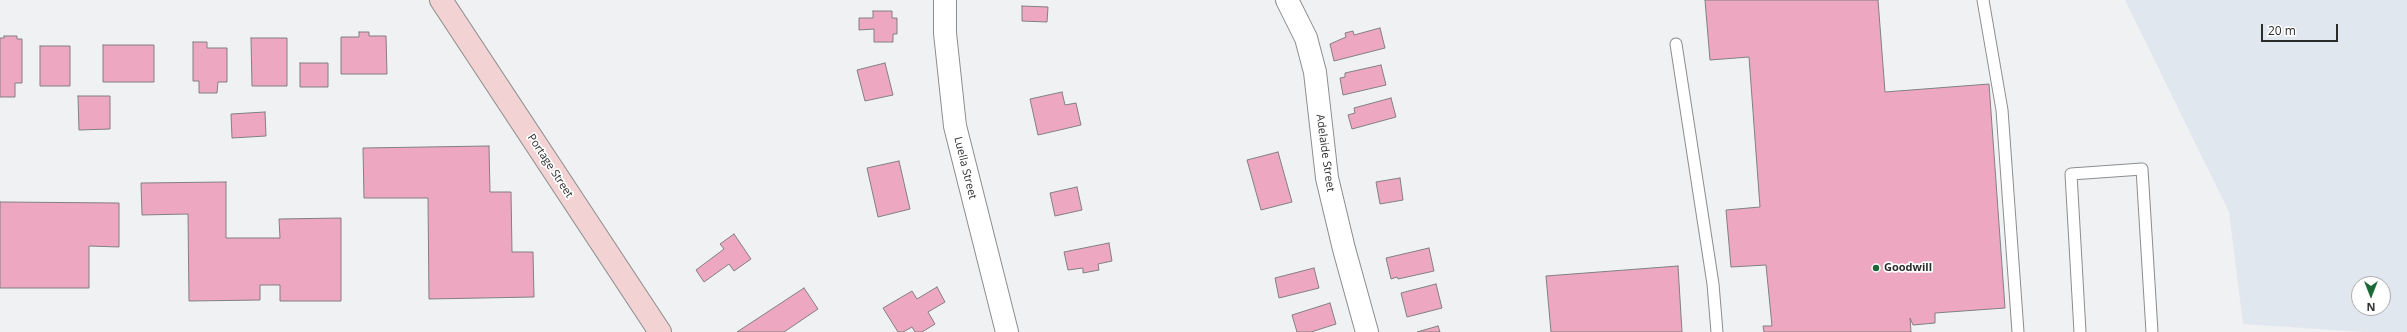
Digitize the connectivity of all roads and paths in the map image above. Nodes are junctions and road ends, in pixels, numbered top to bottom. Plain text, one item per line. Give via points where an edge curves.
1 (441, 0) edge
2 (945, 0) edge
3 (1287, 0) edge
4 (1983, 0) edge
5 (1676, 44) dead end
6 (660, 332) edge
7 (1007, 332) edge
8 (1367, 332) edge
9 (1717, 332) edge
10 (2018, 332) edge
11 (2080, 332) edge
12 (2152, 332) edge

1 - 6 main road, Portage Street
2 - 7 street, Luella Street via 945,34 955,126
3 - 8 street, Adelaide Street via 1306,38 1315,72 1327,178
4 - 10 lane via 2002,110
5 - 9 lane via 1713,284
11 - 12 lane via 2071,174 2142,169

